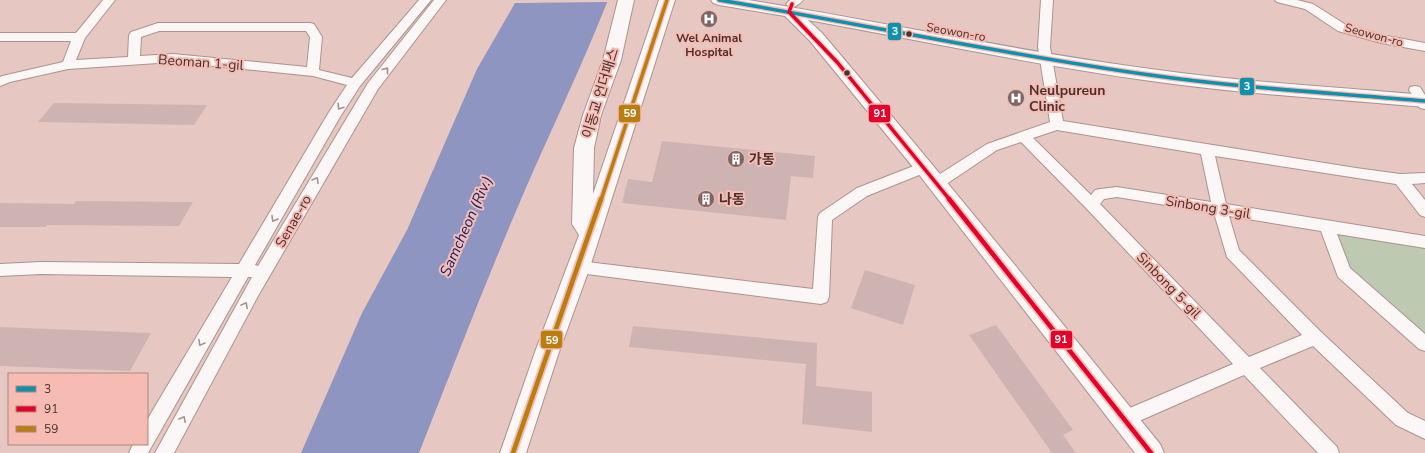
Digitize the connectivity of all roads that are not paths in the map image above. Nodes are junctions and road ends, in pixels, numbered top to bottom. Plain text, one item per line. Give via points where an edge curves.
1 (109, 0) edge
2 (425, 0) edge
3 (440, 0) edge
4 (626, 0) edge
5 (667, 0) edge
6 (719, 0) edge
7 (1047, 0) edge
8 (1281, 0) edge
9 (788, 4) edge
10 (836, 21) junction
11 (0, 37) edge
12 (79, 37) junction
13 (816, 37) junction
14 (1425, 47) edge
15 (1045, 53) junction
16 (134, 60) junction
17 (68, 65) junction
18 (313, 72) junction
19 (0, 82) edge
20 (355, 83) junction
21 (1422, 97) edge
22 (1057, 125) junction
23 (1023, 136) junction
24 (1207, 150) junction
25 (924, 167) junction
26 (1400, 178) junction
27 (1425, 178) edge
28 (937, 183) junction
29 (1091, 204) junction
30 (1220, 209) junction
31 (1425, 211) edge
32 (1327, 226) junction
33 (590, 233) junction
34 (1425, 242) edge
35 (579, 267) junction
36 (0, 270) edge
37 (245, 270) junction
38 (264, 272) junction
39 (1315, 337) junction
40 (1425, 344) edge
41 (1248, 366) junction
42 (1124, 419) junction
43 (1425, 430) edge
44 (148, 435) edge
45 (164, 453) edge
46 (513, 453) edge
47 (1151, 453) edge
48 (1330, 453) edge

1 - 12 street
2 - 20 street, Senae-ro
38 -> 3 street, Senae-ro via 373,86
4 - 33 street, 이동교 언더패스 via 612,60 592,115 584,148 582,224
5 - 33 street
6 - 9 street, Seowon-ro
7 - 15 street
8 - 14 street, Seowon-ro via 1308,6 1342,28 1381,39
9 - 10 street, Seowon-ro
9 - 13 street
9 - 15 street, Seowon-ro
10 - 13 street
10 - 15 street, Seowon-ro
11 - 12 street
12 - 17 street
13 - 25 street
15 - 21 street, Seowon-ro via 1151,75 1239,85
15 - 22 street
16 - 17 street, Beoman 1-gil
16 - 18 street, Beoman 1-gil via 173,58
16 - 18 street via 135,35 158,27 310,27 316,37
17 - 19 street, Beoman 1-gil
18 - 20 street, Beoman 1-gil
20 -> 37 street, Senae-ro
22 - 23 street
22 - 24 street
23 - 28 street via 992,147
23 - 29 street
24 - 26 street
24 - 30 street
25 - 28 street
25 - 35 street via 862,192 825,217 820,297
26 - 27 street
26 - 31 street
28 - 42 street
29 - 30 street, Sinbong 3-gil via 1100,194 1117,192
29 - 41 street, Sinbong 5-gil
30 - 32 street, Sinbong 3-gil
30 - 39 street via 1232,253
32 - 34 street, Sinbong 3-gil
32 - 40 street via 1344,272
33 - 35 street
35 - 46 street
36 - 37 street
37 - 38 street
37 -> 44 street, Senae-ro
45 -> 38 street, Senae-ro
39 - 41 street
39 - 43 street via 1402,419
41 - 42 street
41 - 48 street, Sinbong 5-gil
42 - 47 street

